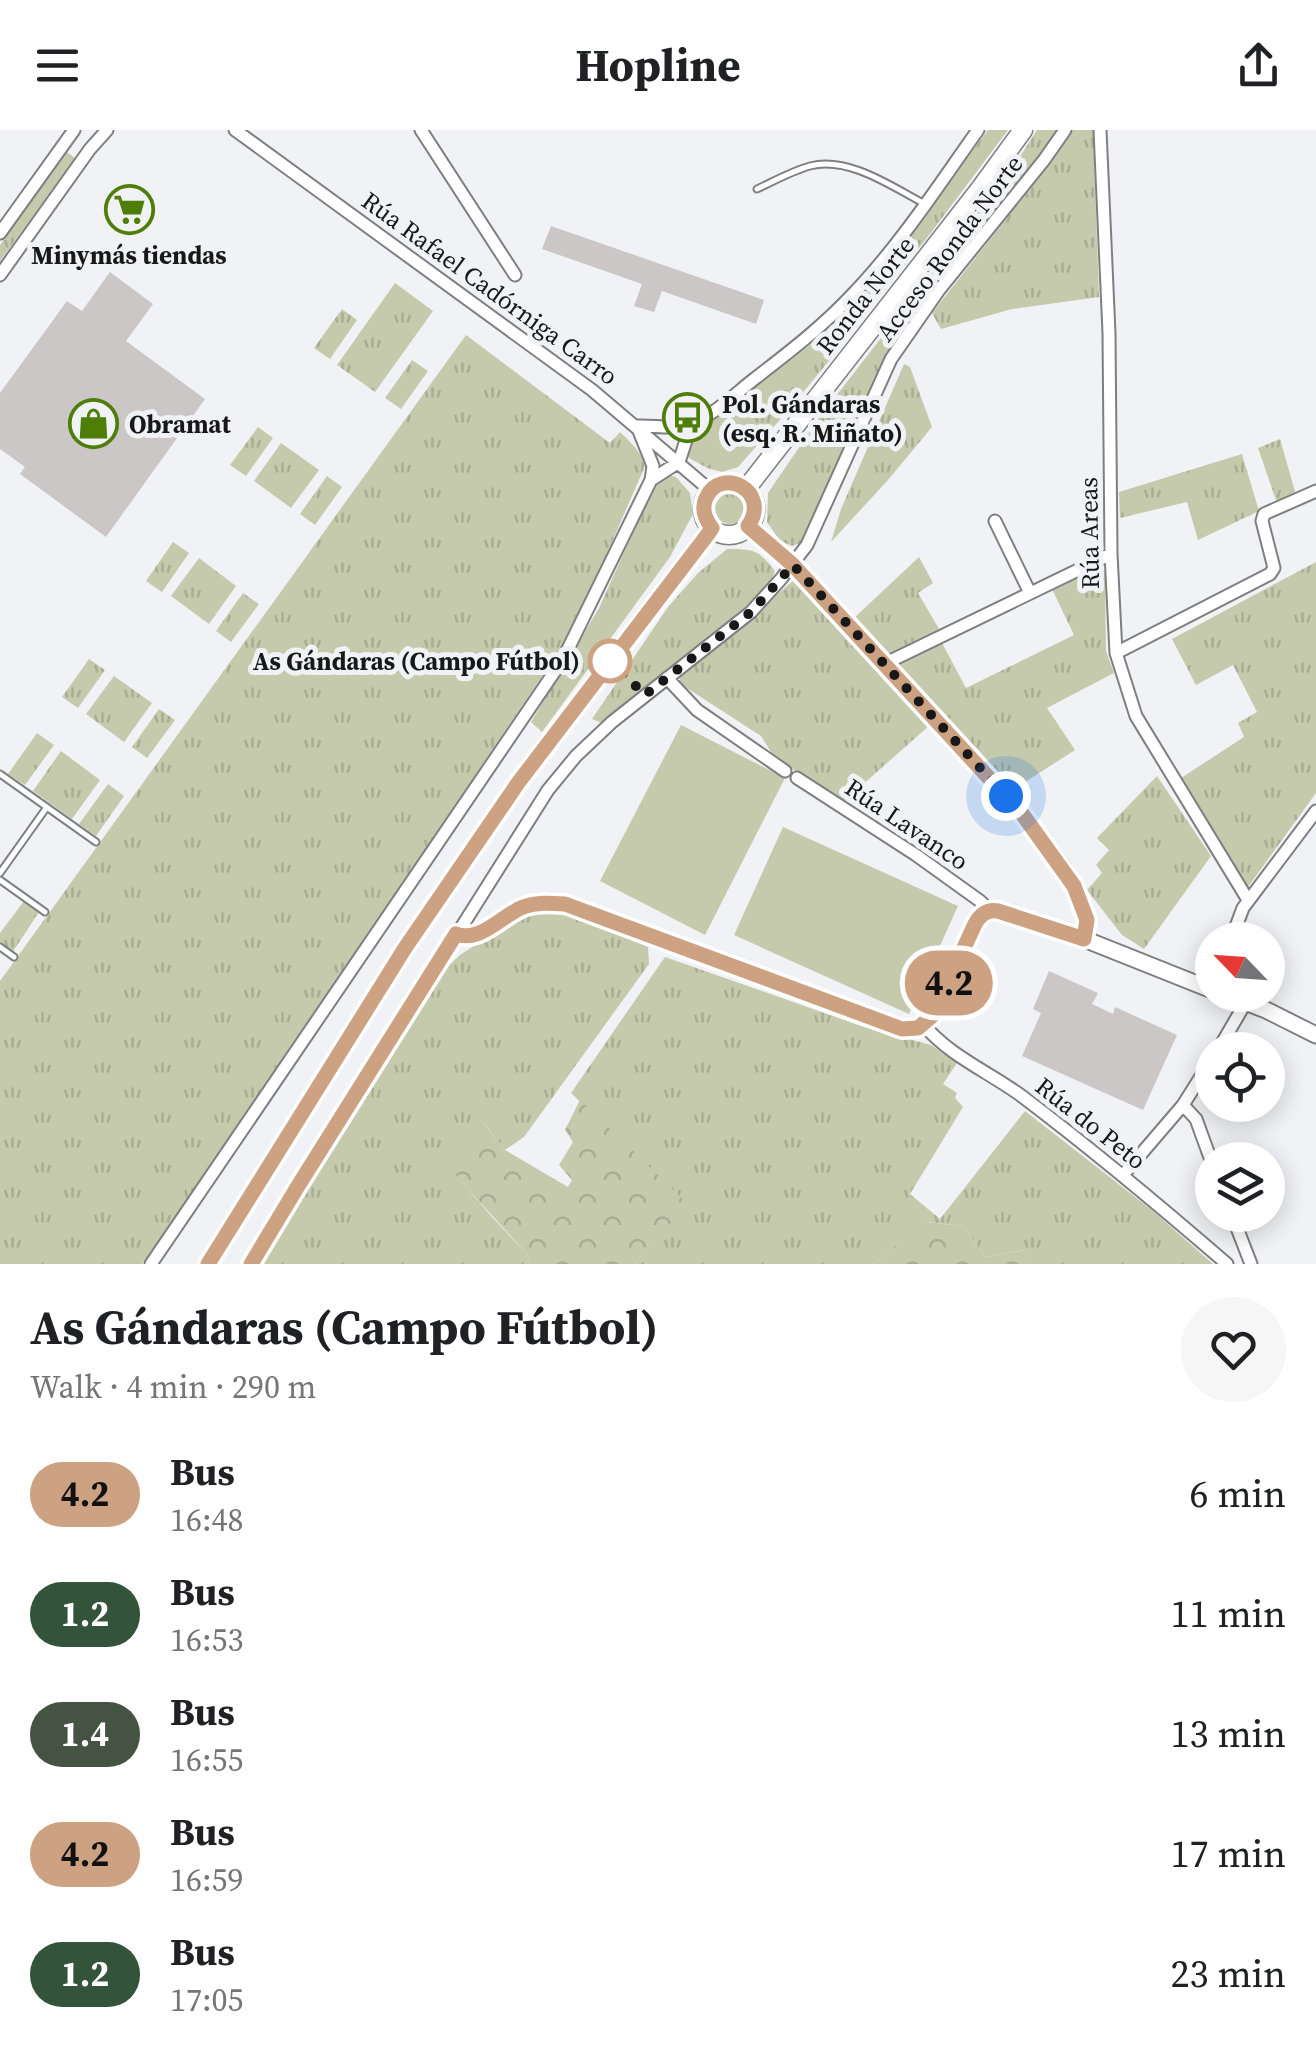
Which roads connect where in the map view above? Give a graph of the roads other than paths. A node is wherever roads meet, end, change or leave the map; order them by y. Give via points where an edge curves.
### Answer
1 (74, 130) edge
2 (106, 130) edge
3 (235, 130) edge
4 (421, 130) edge
5 (978, 130) edge
6 (1022, 130) edge
7 (1065, 130) edge
8 (1100, 130) edge
9 (757, 189) dead end
10 (926, 205) junction
11 (0, 233) edge
12 (0, 275) edge
13 (515, 275) dead end
14 (709, 414) junction
15 (637, 426) junction
16 (679, 462) junction
17 (651, 480) junction
18 (746, 489) junction
19 (711, 491) junction
20 (1316, 491) edge
21 (995, 521) dead end
22 (748, 526) junction
23 (712, 528) junction
24 (1111, 554) junction
25 (793, 565) junction
26 (1030, 593) junction
27 (1116, 654) junction
28 (884, 664) junction
29 (667, 678) junction
30 (0, 774) edge
31 (47, 808) junction
32 (1316, 811) edge
33 (96, 842) dead end
34 (0, 877) edge
35 (1248, 900) junction
36 (992, 910) junction
37 (45, 912) dead end
38 (1237, 922) edge
39 (456, 934) junction
40 (1084, 939) junction
41 (0, 947) edge
42 (14, 957) dead end
43 (1195, 983) edge
44 (1267, 1012) edge
45 (923, 1024) junction
46 (1316, 1035) edge
47 (1195, 1086) edge
48 (1183, 1105) junction
49 (1204, 1142) edge
50 (1123, 1174) junction
51 (1239, 1232) edge
52 (150, 1264) edge
53 (208, 1264) edge
54 (251, 1264) edge
55 (1226, 1264) edge
56 (1251, 1264) edge

1 - 11 street
2 - 12 street
3 - 15 street, Rúa Rafael Cadórniga Carro
4 - 13 street
5 - 10 street
6 - 18 highway, Ronda Norte
7 - 25 street, Acceso Ronda Norte via 892,359
8 - 24 street, Rúa Areas
9 - 10 lane via 812,166 840,165
10 - 14 street via 828,319
14 - 15 street via 689,425
14 - 16 street via 687,437
15 - 16 street, Rúa Rafael Cadórniga Carro
15 - 17 street via 653,466
16 - 17 street
16 - 19 street, Rúa Rafael Cadórniga Carro
17 - 52 street via 554,671
18 - 19 highway via 724,483
18 - 22 highway via 755,511
19 - 23 highway via 704,514
20 - 27 street via 1264,514 1270,574
21 - 26 street
22 - 23 highway via 734,534
22 - 25 main road
23 - 53 highway via 518,783 405,948
24 - 26 street
24 - 27 street, Rúa Areas
25 - 28 main road
25 - 29 street, Acceso Ronda Norte via 751,612
26 - 28 street
27 - 35 street, Rúa Areas via 1136,716
28 - 40 main road via 1023,815 1062,868 1085,912
29 - 36 street, Rúa Lavanco via 696,710
29 - 39 street, Acceso Ronda Norte via 588,745 548,790
30 - 31 lane
31 - 33 lane
31 - 34 lane
32 - 35 street
34 - 37 lane
35 - 38 street
36 - 40 street, Rúa Lavanco
36 - 45 street via 978,920 938,1007
39 - 45 street via 473,937 524,907 565,904 895,1027
39 - 54 street, Acceso Ronda Norte
40 - 43 main road
41 - 42 lane
44 - 46 main road
45 - 50 street, Rúa do Peto
47 - 48 street
48 - 49 street
48 - 50 street
50 - 55 street, Rúa do Peto
51 - 56 street

